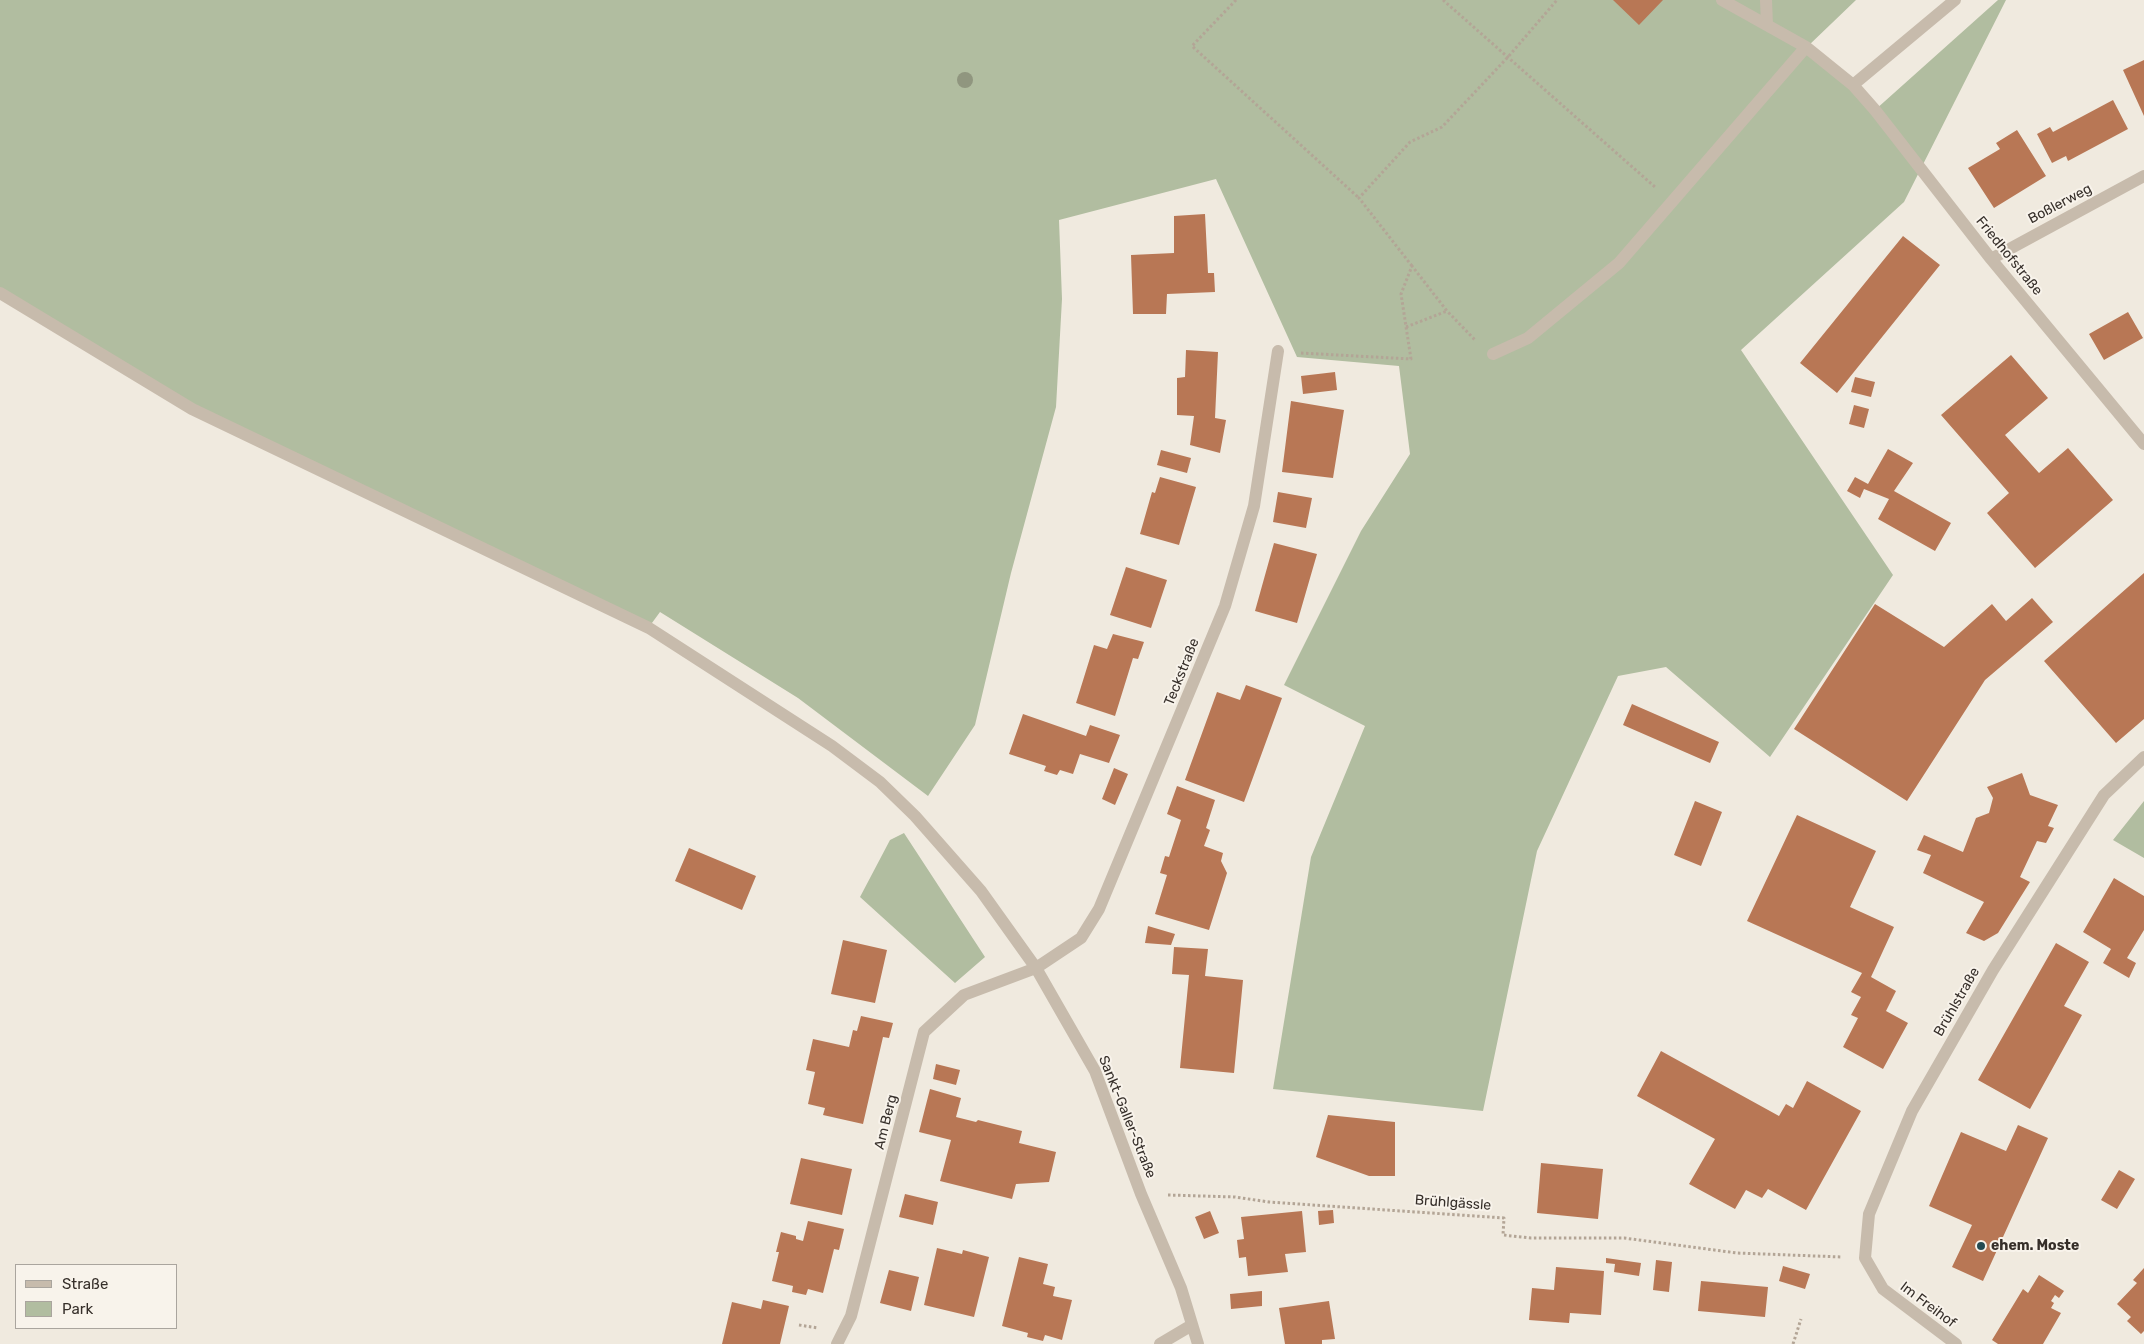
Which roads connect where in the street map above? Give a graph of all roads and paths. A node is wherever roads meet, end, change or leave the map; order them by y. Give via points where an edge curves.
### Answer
1 (1236, 0) edge
2 (1443, 0) edge
3 (1557, 0) edge
4 (1722, 0) edge
5 (1766, 0) edge
6 (1955, 0) edge
7 (1767, 25) junction
8 (1806, 47) junction
9 (1508, 57) junction
10 (1853, 85) junction
11 (2144, 176) edge
12 (1359, 198) junction
13 (1672, 203) junction
14 (1991, 259) junction
15 (1412, 266) junction
16 (0, 294) edge
17 (1447, 311) junction
18 (1406, 327) junction
19 (1278, 351) joint
20 (1494, 354) joint
21 (2144, 444) edge
22 (2144, 757) edge
23 (1036, 968) junction
24 (1141, 1194) junction
25 (1865, 1258) junction
26 (1801, 1319) dead end
27 (1192, 1325) junction
28 (837, 1344) edge
29 (1160, 1344) edge
30 (1198, 1344) edge
31 (1793, 1344) edge
32 (1956, 1344) edge

1 - 12 path via 1192,46
2 - 9 path
3 - 9 path
4 - 7 street, Friedhofstraße
5 - 7 street
6 - 10 street
7 - 8 street, Friedhofstraße
8 - 10 street, Friedhofstraße
8 - 13 street
9 - 12 path via 1442,127 1410,142
9 - 13 path
10 - 14 street, Friedhofstraße
11 - 14 street, Boßlerweg
12 - 15 path
13 - 20 street via 1619,263 1528,338
14 - 21 street, Friedhofstraße
15 - 17 path
15 - 18 path via 1402,294
16 - 23 street, Sankt-Galler-Straße via 192,409 649,628 832,746 880,782 915,816 981,890
17 - 18 path
17 - 20 path via 1469,335
18 - 19 path via 1410,359
19 - 23 street, Teckstraße via 1254,506 1225,606 1099,909 1081,938
22 - 25 street, Brühlstraße via 2104,795 1993,970 1912,1111 1869,1214
23 - 24 street, Sankt-Galler-Straße via 1094,1071
23 - 28 street, Am Berg via 964,995 924,1032 852,1311
24 - 25 path, Brühlgässle via 1235,1197 1504,1218 1503,1235 1531,1238 1624,1238 1737,1253
24 - 27 street, Sankt-Galler-Straße via 1181,1288
25 - 32 street, Im Freihof via 1883,1289
26 - 31 path
27 - 29 street
27 - 30 street, Sankt-Galler-Straße

